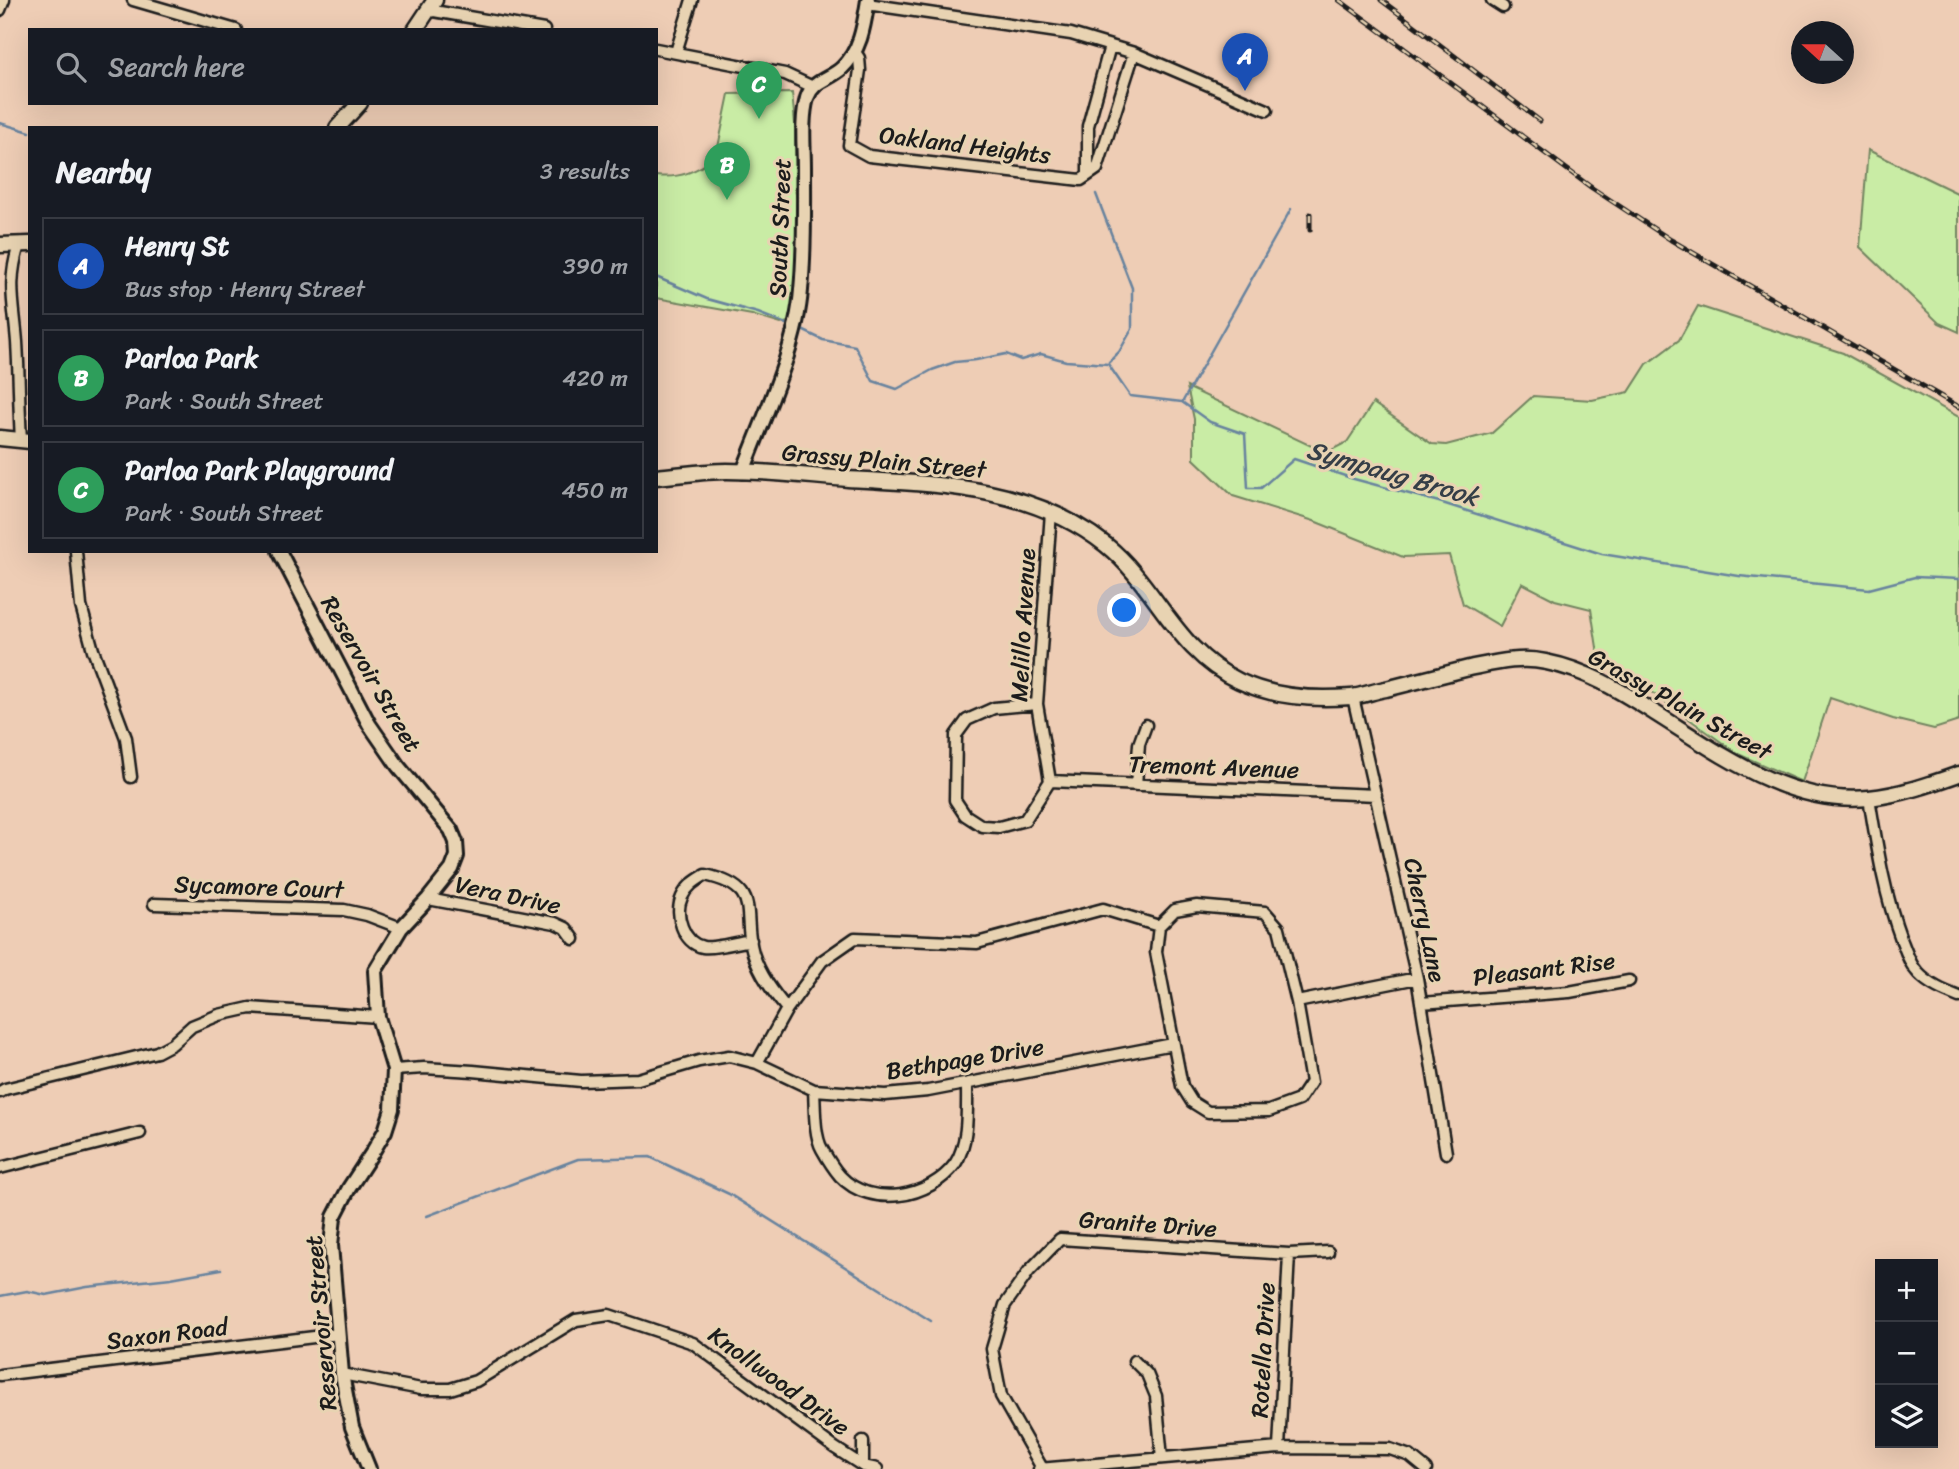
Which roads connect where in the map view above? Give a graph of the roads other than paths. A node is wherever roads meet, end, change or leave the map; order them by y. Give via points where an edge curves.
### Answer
1 (4, 0) edge
2 (133, 0) edge
3 (692, 0) edge
4 (1492, 0) edge
5 (867, 2) edge
6 (432, 5) edge
7 (1503, 7) dead end
8 (0, 10) edge
9 (229, 28) edge
10 (416, 28) edge
11 (535, 28) edge
12 (1110, 46) junction
13 (658, 49) edge
14 (676, 52) junction
15 (855, 52) junction
16 (1134, 53) junction
17 (813, 87) junction
18 (358, 105) edge
19 (1267, 110) dead end
20 (339, 126) edge
21 (1088, 175) junction
22 (0, 240) edge
23 (24, 244) edge
24 (0, 245) edge
25 (0, 438) edge
26 (25, 441) edge
27 (743, 472) junction
28 (658, 477) edge
29 (1051, 512) junction
30 (76, 553) edge
31 (280, 553) edge
32 (1353, 697) junction
33 (1037, 704) junction
34 (1146, 725) dead end
35 (1959, 774) edge
36 (131, 777) dead end
37 (1051, 781) junction
38 (1136, 785) junction
39 (1376, 795) junction
40 (1869, 798) junction
41 (428, 899) junction
42 (154, 904) dead end
43 (1159, 926) junction
44 (401, 928) junction
45 (575, 939) dead end
46 (751, 940) junction
47 (1417, 978) junction
48 (1629, 981) dead end
49 (1959, 997) edge
50 (1297, 1002) junction
51 (1421, 1003) junction
52 (787, 1009) junction
53 (378, 1017) junction
54 (1173, 1044) junction
55 (757, 1063) junction
56 (394, 1070) junction
57 (967, 1084) junction
58 (814, 1090) junction
59 (0, 1092) edge
60 (140, 1133) dead end
61 (1446, 1153) dead end
62 (0, 1168) edge
63 (1328, 1252) dead end
64 (1289, 1254) junction
65 (339, 1334) junction
66 (1134, 1361) dead end
67 (342, 1374) junction
68 (0, 1375) edge
69 (863, 1441) dead end
70 (1279, 1448) junction
71 (1163, 1458) junction
72 (863, 1466) junction
73 (369, 1469) edge
74 (877, 1469) edge
75 (1040, 1469) edge
76 (1426, 1469) edge

1 - 8 street
2 - 9 street
3 - 14 street
4 - 7 street
5 - 12 street via 1071,34
5 - 15 street
6 - 10 main road
6 - 11 street
12 - 16 street
12 - 21 street, Oakland Heights via 1088,126
13 - 14 street
14 - 17 street via 785,74
15 - 17 street via 840,70
15 - 21 street, Oakland Heights via 860,70 849,145 869,156 1081,180
16 - 19 street
16 - 21 street via 1097,169
17 - 27 street, South Street via 807,97 803,140 801,293 784,362
18 - 20 main road
22 - 23 street
23 - 24 main road
23 - 26 street via 13,263 10,284
25 - 26 main road
27 - 28 main road, Grassy Plain Street
27 - 29 main road, Grassy Plain Street via 956,487 996,493
29 - 32 main road, Grassy Plain Street via 1081,526 1108,547 1185,641 1211,665 1272,693
29 - 33 street, Melillo Avenue
30 - 36 street via 81,606 126,738
31 - 41 street, Reservoir Street via 369,724 452,830 457,856
32 - 39 street, Cherry Lane
32 - 40 main road, Grassy Plain Street via 1504,661 1538,660 1586,673 1761,777 1831,797
33 - 37 street, Melillo Avenue
33 - 37 street via 994,708 967,720 956,736 955,800 965,816 982,826 999,827 1025,820
34 - 38 street via 1139,744
35 - 40 main road, Grassy Plain Street
37 - 38 street, Tremont Avenue
38 - 39 street, Tremont Avenue
39 - 47 street, Cherry Lane
40 - 49 street via 1886,891 1913,967 1931,984
41 - 44 street, Reservoir Street
41 - 45 street, Vera Drive via 555,923
42 - 44 street, Sycamore Court via 344,910
43 - 50 street via 1175,911 1197,906 1265,912 1279,928
43 - 52 street via 1102,909 977,943 855,938 822,961
43 - 54 street via 1156,952
44 - 53 street, Reservoir Street via 375,971
46 - 46 street via 747,899 737,889 705,875 692,883 679,906 685,934 693,943 704,947
46 - 52 street via 768,986
47 - 50 street
47 - 51 street, Cherry Lane
48 - 51 street, Pleasant Rise via 1569,992
50 - 54 street via 1311,1082 1299,1100 1269,1111 1208,1112 1192,1102 1182,1086
51 - 61 street, Cherry Lane
52 - 55 street
53 - 56 street, Reservoir Street
53 - 59 street via 250,1008 192,1026 157,1052
54 - 57 street, Bethpage Drive
55 - 56 street, Bethpage Drive via 729,1056 638,1079 581,1081 473,1071
55 - 58 street, Bethpage Drive
56 - 65 street, Reservoir Street via 393,1109 385,1131 334,1217 331,1245
57 - 58 street, Bethpage Drive via 885,1094
57 - 58 street via 965,1137 956,1163 929,1187 890,1196 864,1191 841,1177 821,1147
60 - 62 street
63 - 64 street, Granite Drive
64 - 70 street, Rotella Drive
64 - 75 street, Granite Drive via 1060,1239 1005,1305 992,1349 1001,1396
65 - 67 street, Reservoir Street
65 - 68 street, Saxon Road
66 - 71 street via 1147,1374 1157,1396
67 - 72 street, Knollwood Drive via 421,1389 450,1389 476,1381 576,1320 609,1315 692,1343
67 - 73 street, Reservoir Street via 352,1427
69 - 72 street
70 - 71 street
70 - 76 street via 1390,1449 1410,1456
71 - 75 street
72 - 74 street, Knollwood Drive

